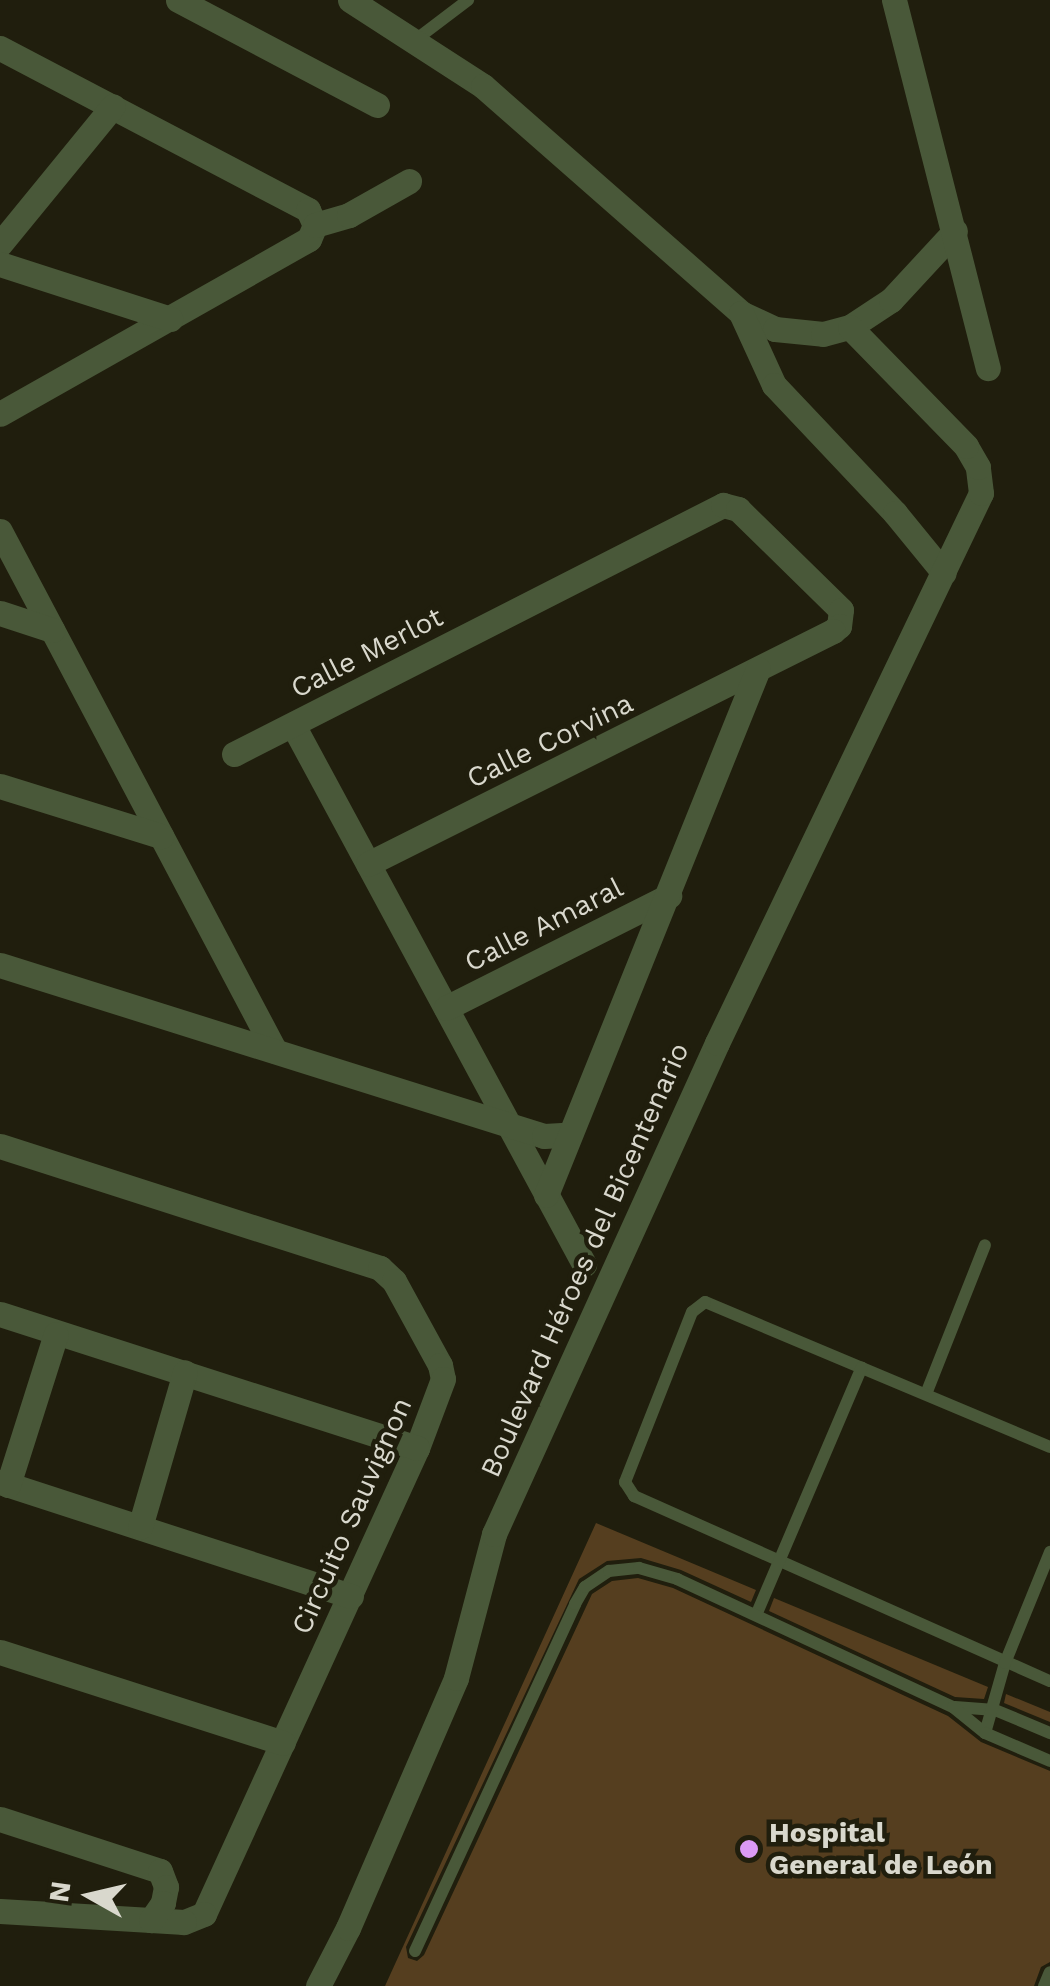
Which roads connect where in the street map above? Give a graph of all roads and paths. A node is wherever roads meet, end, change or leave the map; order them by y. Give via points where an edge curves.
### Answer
1 (178, 0) edge
2 (350, 0) edge
3 (468, 0) edge
4 (894, 0) edge
5 (414, 42) junction
6 (0, 48) edge
7 (377, 104) dead end
8 (112, 106) junction
9 (410, 181) dead end
10 (315, 225) junction
11 (955, 231) junction
12 (0, 244) edge
13 (0, 264) edge
14 (741, 313) junction
15 (170, 319) junction
16 (850, 327) junction
17 (988, 368) dead end
18 (0, 414) edge
19 (0, 531) edge
20 (944, 573) junction
21 (0, 613) edge
22 (842, 618) joint
23 (52, 630) junction
24 (758, 669) junction
25 (293, 725) junction
26 (234, 754) dead end
27 (0, 786) edge
28 (161, 836) junction
29 (368, 864) junction
30 (668, 896) junction
31 (0, 965) edge
32 (250, 1005) junction
33 (446, 1008) junction
34 (215, 1033) junction
35 (275, 1051) junction
36 (481, 1073) junction
37 (440, 1103) junction
38 (509, 1125) junction
39 (566, 1135) junction
40 (0, 1146) edge
41 (546, 1195) junction
42 (985, 1245) dead end
43 (584, 1264) dead end
44 (0, 1314) edge
45 (56, 1334) junction
46 (862, 1367) junction
47 (185, 1372) junction
48 (926, 1394) junction
49 (1050, 1447) edge
50 (417, 1448) junction
51 (4, 1484) edge
52 (140, 1527) junction
53 (1050, 1552) edge
54 (777, 1560) junction
55 (351, 1596) junction
56 (756, 1613) junction
57 (0, 1652) edge
58 (1006, 1662) junction
59 (1050, 1681) edge
60 (953, 1707) junction
61 (995, 1710) junction
62 (985, 1733) junction
63 (1050, 1733) edge
64 (283, 1743) junction
65 (1050, 1761) edge
66 (0, 1819) edge
67 (0, 1911) edge
68 (151, 1920) junction
69 (415, 1950) dead end
70 (1050, 1972) edge
71 (318, 1986) edge
72 (1044, 1986) edge

1 - 7 street
2 - 5 street
3 - 5 lane
4 - 11 street
5 - 14 street via 526,120
6 - 8 street
8 - 10 street via 308,210
8 - 12 street
9 - 10 street via 349,215
10 - 15 street via 309,240
11 - 16 street via 891,300
11 - 17 street
13 - 15 street
14 - 16 street via 775,329 823,334
14 - 20 street via 774,384
15 - 18 street
16 - 20 street, Boulevard Héroes del Bicentenario via 966,446 978,467 980,493
19 - 23 street
20 - 71 street, Boulevard Héroes del Bicentenario via 709,1060 494,1534 456,1678
21 - 23 street
22 - 24 street, Calle Corvina via 833,631
22 - 25 street, Calle Merlot via 823,589 738,509 723,505
23 - 28 street
24 - 29 street, Calle Corvina
24 - 30 street
25 - 26 street
25 - 29 street, Calle Merlot
27 - 28 street
28 - 32 street
29 - 33 street, Calle Merlot
30 - 33 street, Calle Amaral
30 - 39 street
31 - 34 street
32 - 34 street
32 - 35 street
33 - 36 street, Calle Merlot
34 - 35 street
35 - 37 street
36 - 37 street via 462,1095
36 - 38 street, Calle Merlot
37 - 38 street
38 - 39 street
38 - 41 street, Calle Merlot
39 - 41 street
40 - 50 street, Circuito Sauvignon via 380,1268 394,1281 442,1371
41 - 43 street, Calle Merlot
42 - 48 lane
44 - 45 street
45 - 47 street
45 - 51 street
46 - 48 lane
46 - 54 lane
46 - 54 lane via 716,1304 695,1306 626,1482 634,1496
47 - 50 street
47 - 52 street
48 - 49 lane
50 - 55 street, Circuito Sauvignon
51 - 52 street
52 - 55 street
53 - 58 lane
54 - 56 lane
54 - 58 lane
55 - 64 street, Circuito Sauvignon
56 - 60 lane
56 - 69 lane via 639,1568 610,1570 585,1587
57 - 64 street
58 - 59 lane
58 - 61 lane
60 - 61 lane
60 - 62 lane
61 - 62 lane
61 - 63 lane
62 - 65 lane
64 - 68 street, Circuito Sauvignon via 204,1914 191,1922
66 - 68 street via 160,1871 164,1904
67 - 68 street, Circuito Sauvignon
70 - 72 lane

